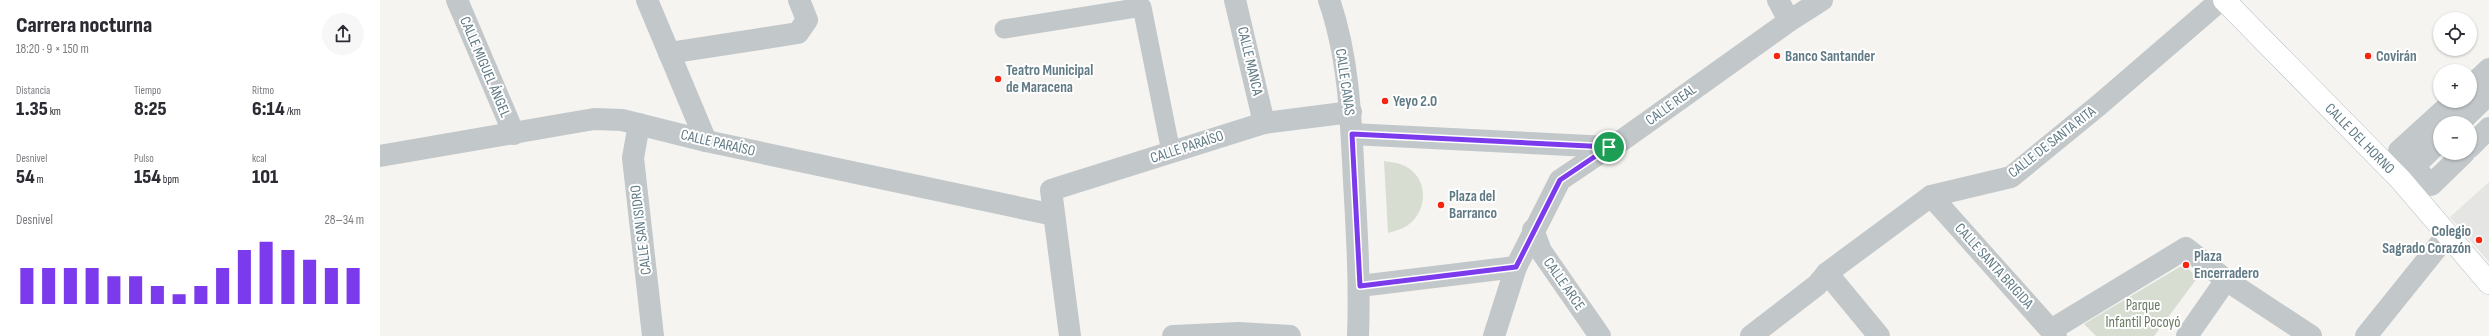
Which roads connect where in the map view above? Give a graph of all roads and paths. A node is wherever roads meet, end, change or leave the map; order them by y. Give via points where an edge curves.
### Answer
1 (457, 0) edge
2 (647, 0) edge
3 (799, 0) edge
4 (1235, 0) edge
5 (1329, 0) edge
6 (1778, 0) edge
7 (1822, 0) edge
8 (2220, 0) edge
9 (2224, 0) edge
10 (1789, 21) junction
11 (1004, 29) dead end
12 (669, 53) junction
13 (2489, 69) edge
14 (2477, 80) edge
15 (2489, 94) edge
16 (2446, 108) edge
17 (1351, 112) junction
18 (2466, 116) edge
19 (1264, 123) junction
20 (639, 124) junction
21 (2489, 128) edge
22 (514, 134) junction
23 (1352, 134) junction
24 (2477, 140) edge
25 (706, 141) junction
26 (1609, 147) junction
27 (2433, 148) edge
28 (1180, 149) junction
29 (380, 156) edge
30 (2457, 160) edge
31 (2407, 173) junction
32 (1931, 196) junction
33 (1054, 215) junction
34 (1533, 230) junction
35 (2448, 234) junction
36 (1516, 267) junction
37 (1827, 273) junction
38 (2226, 280) junction
39 (2489, 283) edge
40 (1360, 286) junction
41 (2054, 333) edge
42 (653, 336) edge
43 (1070, 336) edge
44 (1173, 336) edge
45 (1290, 336) edge
46 (1358, 336) edge
47 (1494, 336) edge
48 (1600, 336) edge
49 (1751, 336) edge
50 (1879, 336) edge
51 (2187, 336) edge
52 (2311, 336) edge
53 (2366, 336) edge

1 - 22 street, CALLE MIGUEL ÁNGEL
2 - 12 street
3 - 12 street via 807,20 798,33
4 - 19 street, CALLE MANCA
5 - 17 street, CALLE CANAS via 1336,21
6 - 10 street
7 - 10 street, CALLE REAL
8 - 32 street, CALLE DE SANTA RITA via 2011,177
9 - 31 street, CALLE DEL HORNO
10 - 26 street, CALLE REAL via 1614,146
11 - 28 lane via 1142,7
12 - 25 street
13 - 14 street
15 - 18 street
16 - 31 street via 2399,151
17 - 19 street, CALLE PARAÍSO
17 - 23 street, CALLE CANAS
19 - 28 street, CALLE PARAÍSO
20 - 22 street, CALLE PARAÍSO via 594,118
20 - 25 street, CALLE PARAÍSO
20 - 42 street, CALLE SAN ISIDRO via 633,158
21 - 24 street
22 - 29 street, CALLE PARAÍSO
23 - 26 street
23 - 40 street, CALLE CANAS
25 - 33 street, CALLE PARAÍSO
26 - 34 street, CALLE REAL via 1560,180
27 - 31 street
28 - 33 street, CALLE PARAÍSO via 1051,190
30 - 31 street via 2431,185
31 - 35 street, CALLE DEL HORNO
32 - 37 street, CALLE DE SANTA RITA
32 - 41 street, CALLE SANTA BRIGIDA
33 - 43 street, CALLE PARAÍSO
34 - 36 street, CALLE REAL
34 - 48 street, CALLE ARCE via 1541,251
35 - 39 street, CALLE DEL HORNO
35 - 53 street
36 - 40 street
36 - 47 street, CALLE REAL
37 - 49 street, CALLE DE SANTA RITA via 1817,285
37 - 50 street
38 - 41 street via 2186,248
38 - 51 street
38 - 52 street
40 - 46 street, CALLE CANAS
44 - 45 street via 1239,333

